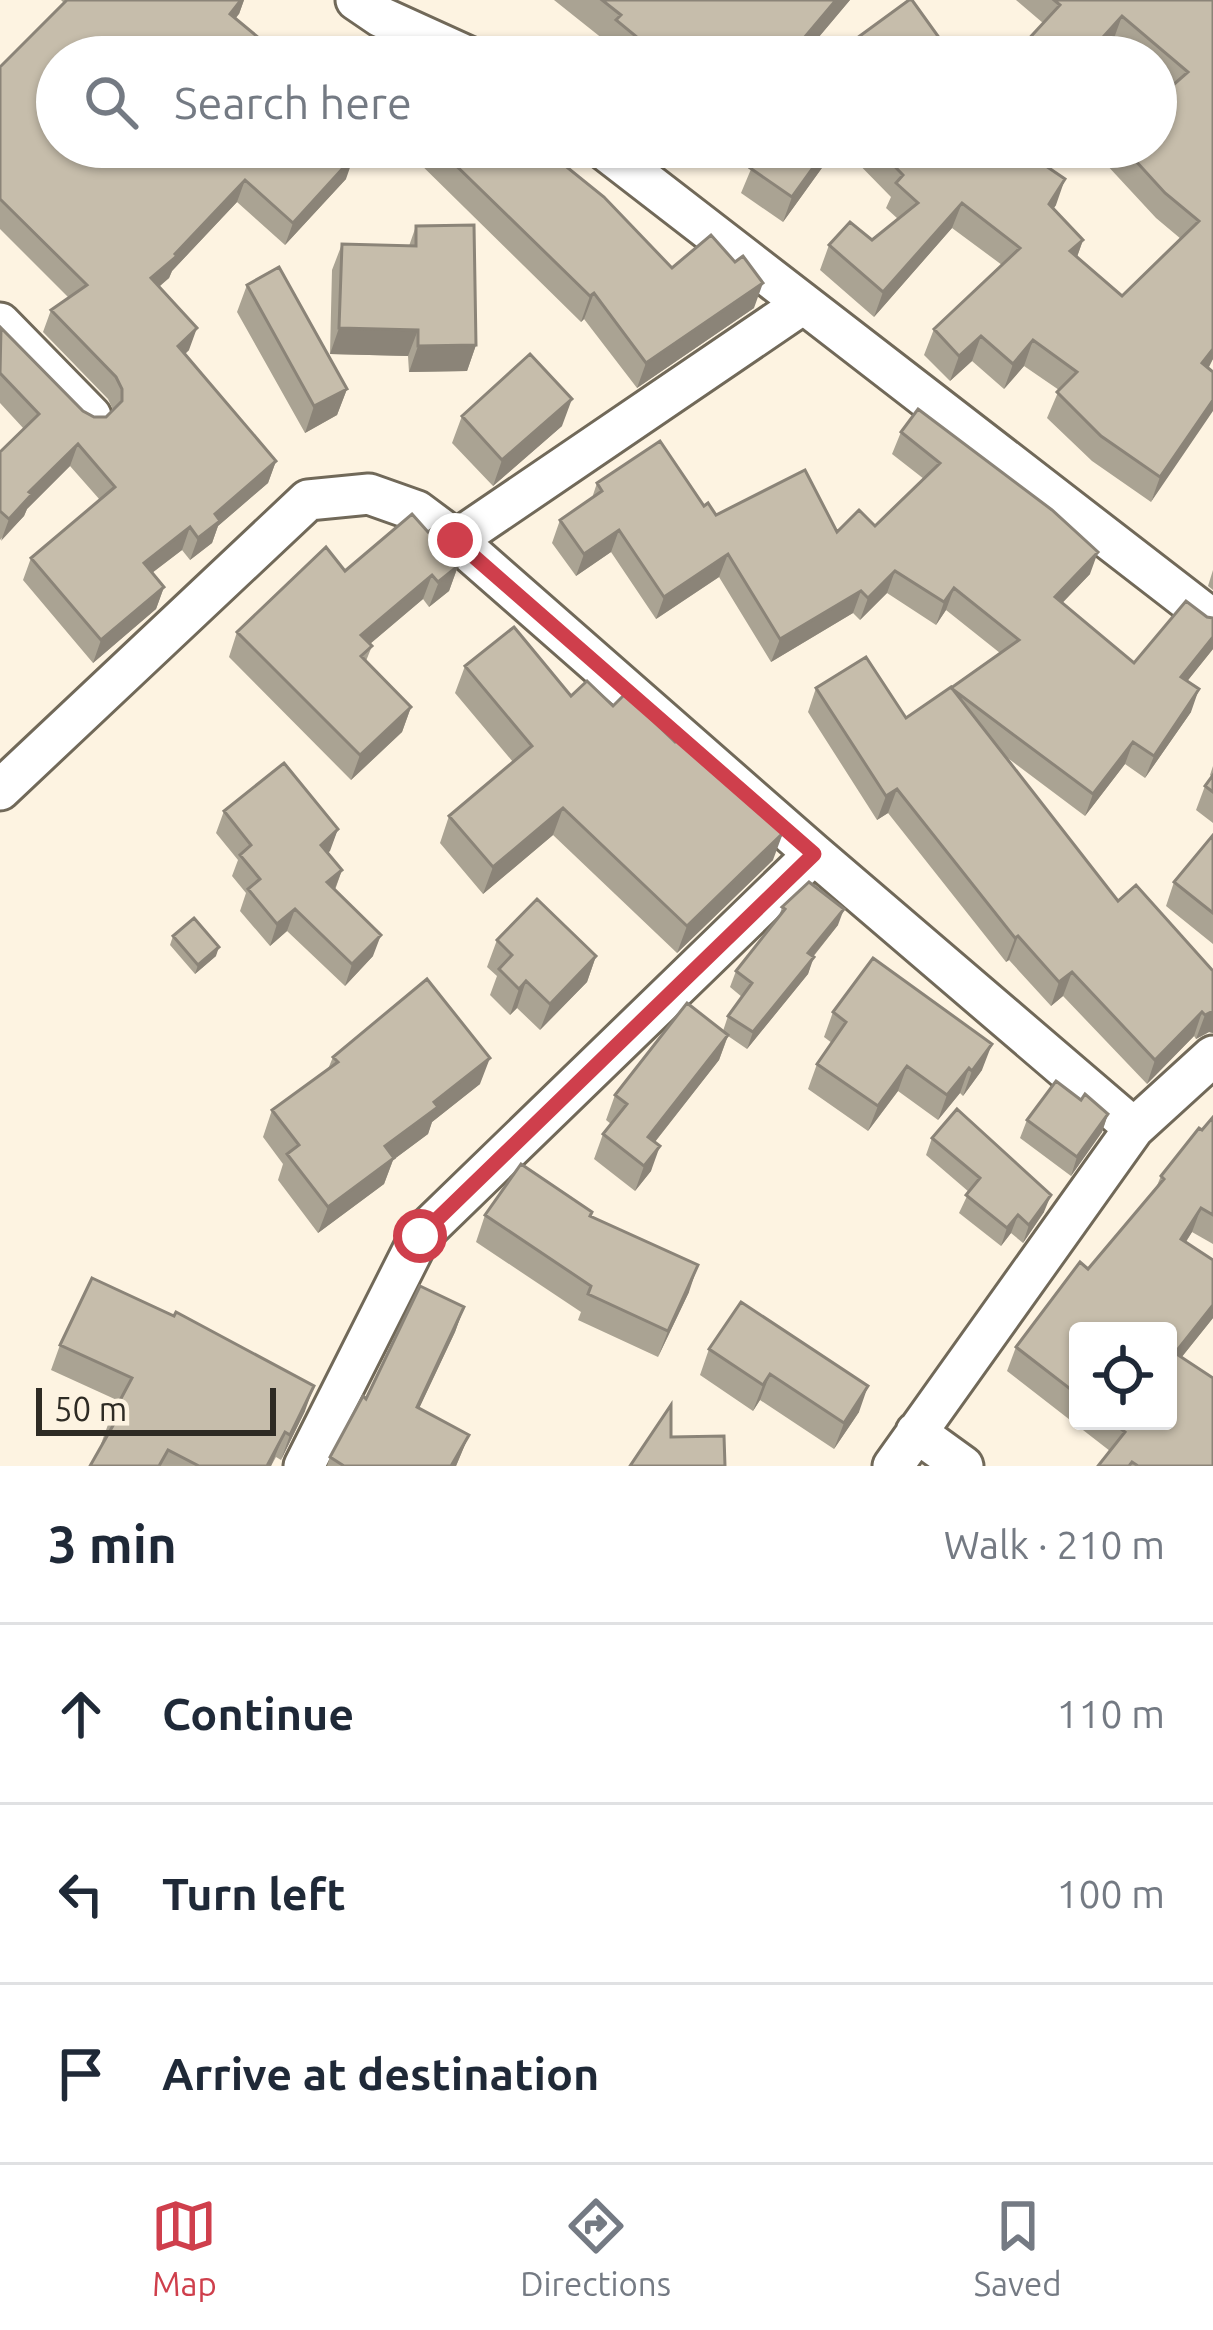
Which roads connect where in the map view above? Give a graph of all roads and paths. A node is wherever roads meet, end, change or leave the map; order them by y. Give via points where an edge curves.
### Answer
1 (356, 0) edge
2 (423, 36) edge
3 (628, 168) edge
4 (803, 304) junction
5 (0, 323) edge
6 (91, 416) edge
7 (455, 540) junction
8 (1213, 620) edge
9 (0, 790) edge
10 (814, 854) junction
11 (1213, 1056) edge
12 (1134, 1128) junction
13 (916, 1432) junction
14 (304, 1466) edge
15 (893, 1466) edge
16 (963, 1466) edge

1 - 2 street
3 - 4 street
4 - 7 street
4 - 8 street
5 - 6 street
7 - 9 street via 417,511 369,494 308,500
7 - 10 street
10 - 12 street
10 - 14 street via 420,1236
11 - 12 street
12 - 13 street
13 - 15 street
13 - 16 street

